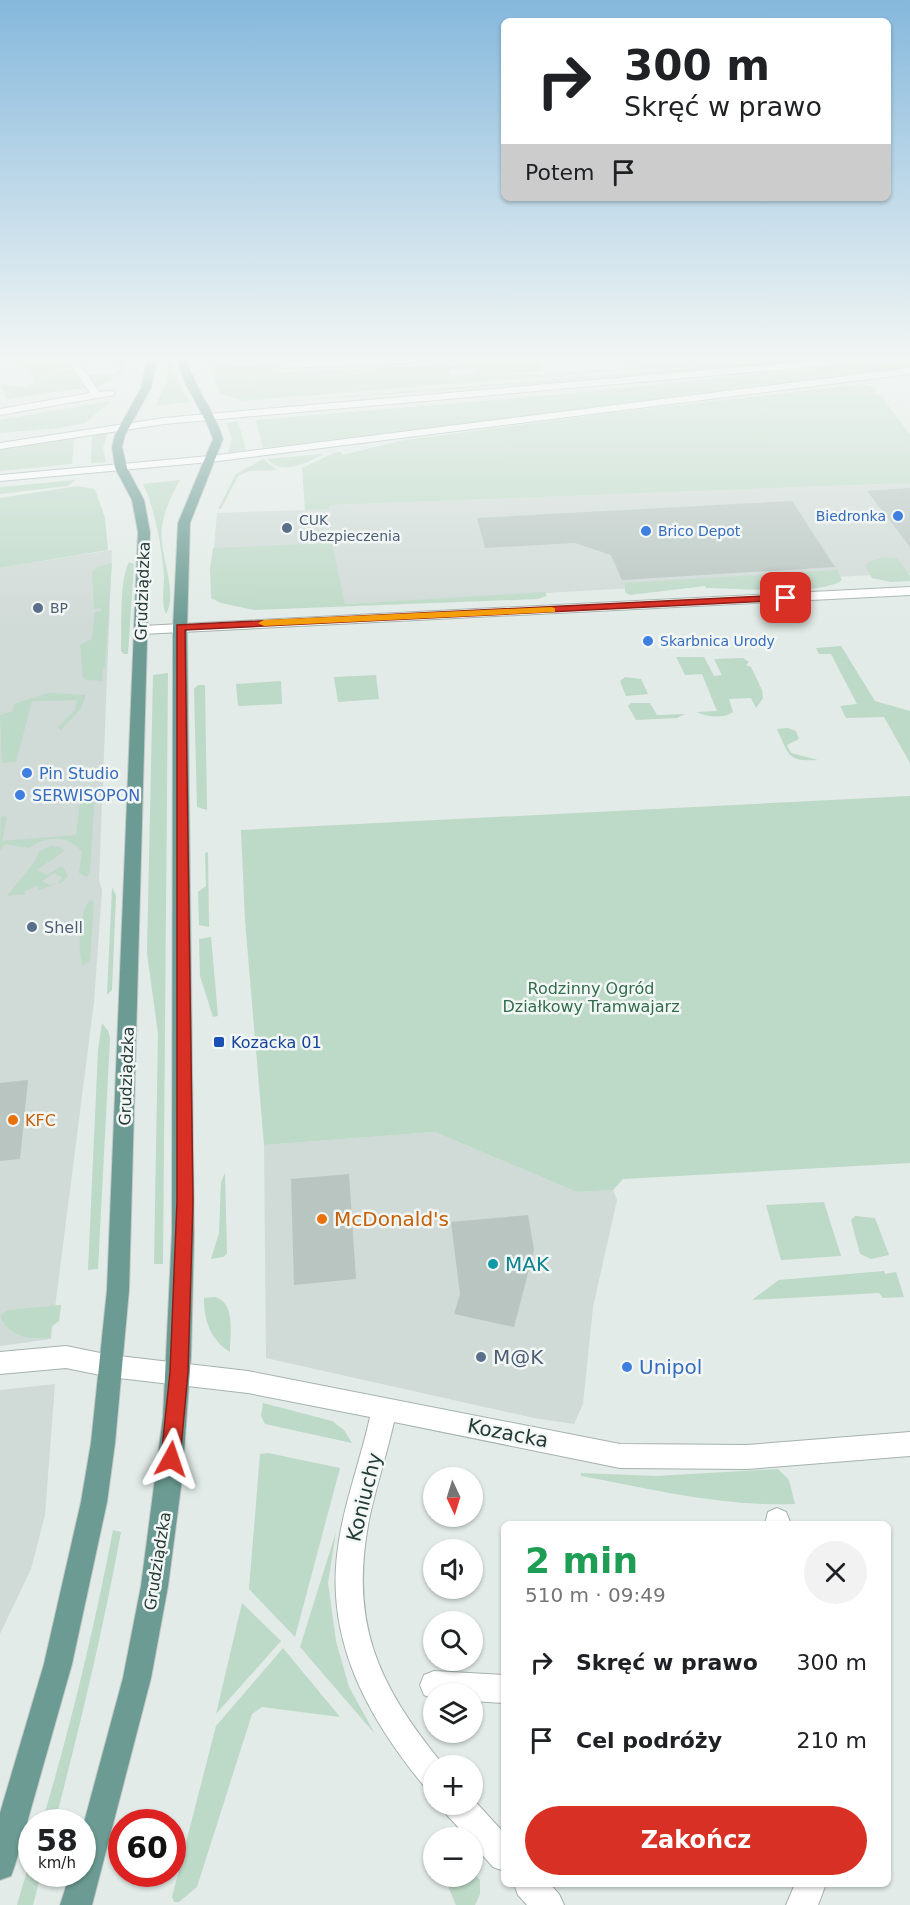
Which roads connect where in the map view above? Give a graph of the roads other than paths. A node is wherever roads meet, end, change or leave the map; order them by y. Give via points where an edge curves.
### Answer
1 (117, 449) edge
2 (214, 449) edge
3 (290, 449) edge
4 (210, 459) junction
5 (122, 468) junction
6 (0, 478) edge
7 (910, 591) edge
8 (180, 627) junction
9 (142, 630) junction
10 (0, 1363) edge
11 (110, 1366) junction
12 (179, 1372) junction
13 (384, 1410) junction
14 (910, 1444) edge
15 (483, 1688) edge
16 (501, 1689) edge
17 (423, 1764) edge
18 (468, 1815) edge
19 (501, 1853) edge
20 (0, 1865) edge
21 (532, 1887) edge
22 (810, 1887) edge
23 (76, 1905) edge
24 (548, 1905) edge
25 (802, 1905) edge

1 - 5 main road, Grudziądzka
2 - 4 main road, Grudziądzka
3 - 4 main road
4 - 5 main road
4 - 8 main road, Grudziądzka via 184,522
5 - 6 main road
5 - 9 main road, Grudziądzka via 136,494 144,527
7 - 8 main road
8 - 9 main road
8 - 12 main road, Grudziądzka via 185,1201
9 - 11 main road, Grudziądzka via 119,1259
10 - 11 main road, Kozacka via 66,1357
11 - 12 main road, Kozacka
11 - 20 main road, Grudziądzka via 94,1502 58,1664
12 - 13 main road, Kozacka via 276,1386
12 - 23 main road, Grudziądzka via 162,1541 150,1610 128,1715
13 - 14 main road, Kozacka via 620,1456 747,1457
13 - 17 main road, Koniuchy via 351,1547 350,1608 365,1675 380,1707
15 - 16 main road
18 - 19 main road
21 - 24 main road
22 - 25 main road

